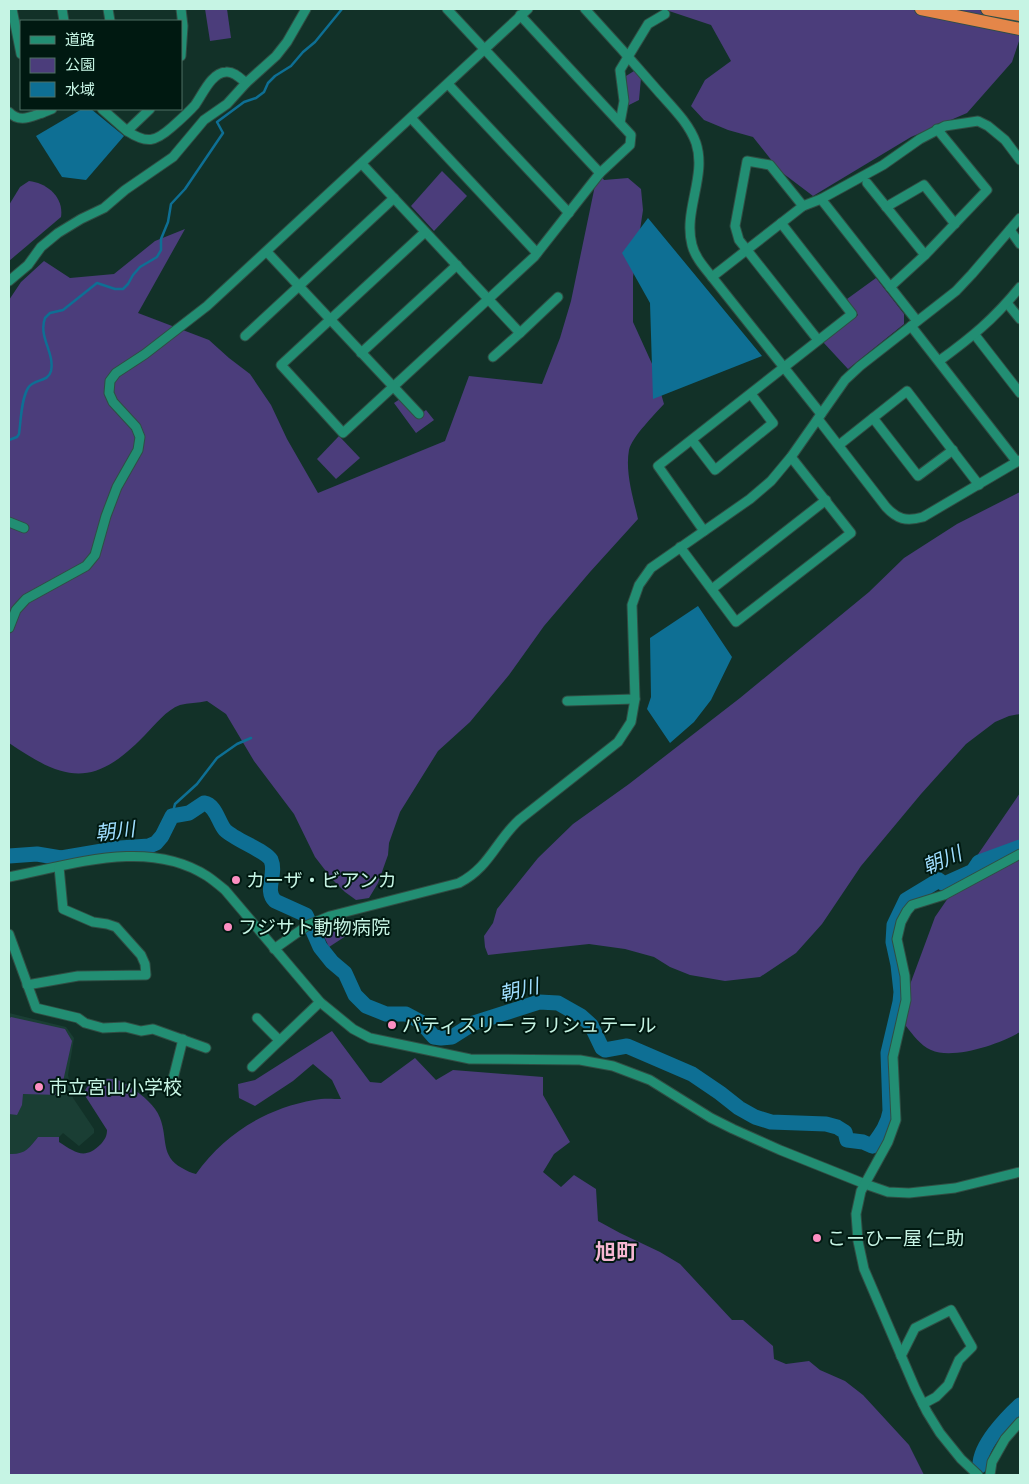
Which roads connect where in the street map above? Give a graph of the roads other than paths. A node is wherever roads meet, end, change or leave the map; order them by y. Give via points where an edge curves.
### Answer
1 (12, 9) edge
2 (306, 9) edge
3 (447, 9) edge
4 (528, 9) edge
5 (585, 9) edge
6 (921, 9) edge
7 (987, 9) edge
8 (665, 14) dead end
9 (520, 15) junction
10 (1020, 15) edge
11 (1020, 28) edge
12 (20, 49) edge
13 (484, 49) junction
14 (628, 55) junction
15 (246, 83) junction
16 (448, 84) junction
17 (103, 110) edge
18 (149, 110) edge
19 (41, 111) edge
20 (9, 112) edge
21 (411, 118) junction
22 (620, 123) junction
23 (937, 129) junction
24 (128, 131) junction
25 (1020, 160) edge
26 (362, 164) junction
27 (600, 173) junction
28 (867, 183) dead end
29 (394, 198) junction
30 (820, 199) junction
31 (803, 206) junction
32 (886, 207) junction
33 (569, 213) junction
34 (1020, 218) edge
35 (781, 223) junction
36 (955, 224) junction
37 (1010, 230) junction
38 (426, 232) junction
39 (1020, 244) edge
40 (746, 250) junction
41 (267, 252) junction
42 (538, 253) junction
43 (925, 255) junction
44 (457, 265) junction
45 (712, 277) junction
46 (9, 281) edge
47 (299, 286) junction
48 (890, 287) junction
49 (1020, 287) edge
50 (558, 297) dead end
51 (489, 299) junction
52 (1007, 303) junction
53 (1020, 319) edge
54 (330, 320) junction
55 (914, 324) junction
56 (520, 332) junction
57 (975, 335) junction
58 (245, 336) dead end
59 (818, 340) junction
60 (361, 353) junction
61 (493, 357) dead end
62 (939, 361) junction
63 (784, 367) junction
64 (393, 387) junction
65 (1020, 392) edge
66 (751, 394) junction
67 (419, 414) dead end
68 (819, 416) junction
69 (873, 418) junction
70 (692, 440) junction
71 (838, 445) junction
72 (953, 450) junction
73 (791, 456) junction
74 (1019, 461) edge
75 (979, 485) junction
76 (826, 500) junction
77 (9, 522) edge
78 (24, 528) dead end
79 (704, 531) junction
80 (680, 548) junction
81 (712, 589) junction
82 (9, 628) edge
83 (635, 699) junction
84 (566, 701) dead end
85 (1020, 854) edge
86 (59, 867) junction
87 (9, 877) edge
88 (9, 934) edge
89 (274, 949) junction
90 (27, 985) junction
91 (320, 1002) junction
92 (257, 1018) dead end
93 (183, 1039) junction
94 (279, 1040) junction
95 (206, 1048) dead end
96 (252, 1067) dead end
97 (173, 1079) dead end
98 (1020, 1172) edge
99 (864, 1184) junction
100 (901, 1356) junction
101 (923, 1404) junction
102 (1020, 1422) edge
103 (978, 1475) edge
104 (990, 1475) edge

1 - 12 street
2 - 15 street via 276,56
3 - 13 street
4 - 9 street
5 - 14 street
6 - 11 highway
7 - 10 highway
8 - 14 street via 648,24
9 - 13 street
9 - 22 street
13 - 16 street
13 - 27 street
14 - 22 street via 620,70 624,101
14 - 45 street via 686,125 696,144 699,162 691,238 696,255
15 - 24 street via 234,73 225,72 215,77 195,104 160,137 140,139
15 - 46 street via 227,104 204,120 173,158 104,208 58,233
16 - 21 street
16 - 33 street
17 - 24 street
18 - 24 street
19 - 20 street via 25,119
21 - 26 street
21 - 42 street
22 - 27 street via 631,135 630,145
23 - 25 street via 978,121 997,132
23 - 30 street via 883,165
23 - 36 street via 987,190
26 - 29 street
26 - 41 street
27 - 33 street
28 - 32 street
29 - 38 street
29 - 47 street
30 - 31 street
30 - 48 street
31 - 35 street
31 - 40 street via 770,165 746,161 735,226
32 - 36 street via 924,184
32 - 43 street
33 - 42 street
34 - 37 street
35 - 40 street
35 - 59 street via 852,314
36 - 43 street
37 - 39 street
37 - 55 street via 964,283
38 - 44 street
38 - 54 street
40 - 45 street
40 - 59 street
41 - 47 street
41 - 82 street via 207,306 116,373 110,381 109,393 113,402 136,427 140,438 138,450 117,487 95,555 86,566 20,604
42 - 51 street
43 - 48 street
44 - 51 street
44 - 60 street
45 - 63 street
47 - 54 street
47 - 58 street
48 - 55 street
49 - 52 street
50 - 56 street
51 - 56 street
51 - 64 street
52 - 53 street
52 - 57 street
54 - 60 street
54 - 64 street via 281,365 343,433
55 - 62 street
55 - 68 street via 845,380
56 - 61 street
57 - 62 street
57 - 65 street
59 - 63 street
60 - 64 street
62 - 74 street
63 - 66 street
63 - 68 street
64 - 67 street
66 - 70 street
66 - 70 street via 774,423 715,470
68 - 71 street
68 - 73 street
69 - 71 street
69 - 72 street via 907,392
69 - 72 street via 918,476
70 - 79 street via 658,466
71 - 75 street via 893,515 900,519 923,517
72 - 75 street
73 - 76 street
73 - 79 street via 762,490
74 - 75 street
76 - 81 street
76 - 81 street via 851,533 736,622
77 - 78 street
79 - 80 street
80 - 81 street
80 - 83 street via 651,568 634,598
83 - 84 street
83 - 89 street via 631,722 618,742 514,824 474,874 459,883 330,916 308,925
85 - 99 street via 944,895 912,905 901,922 897,939 905,976 906,1000 893,1057 896,1120 874,1170
86 - 87 street
86 - 89 street via 131,855 187,866 208,876 225,890
86 - 90 street via 63,909 93,922 116,927 141,955 146,975 78,976
88 - 90 street
89 - 91 street
90 - 93 street via 36,1008 103,1028 153,1030
91 - 94 street
91 - 99 street via 353,1029 370,1038 430,1052 470,1059 580,1060 628,1070 733,1129
92 - 94 street
93 - 95 street
93 - 97 street
94 - 96 street
98 - 99 street via 955,1188 909,1193 888,1192
99 - 100 street via 856,1214 860,1252
100 - 101 street
100 - 101 street via 916,1328 951,1310 968,1338 972,1347 959,1360 948,1385
101 - 103 street via 947,1443
102 - 104 street via 1004,1439 992,1462

